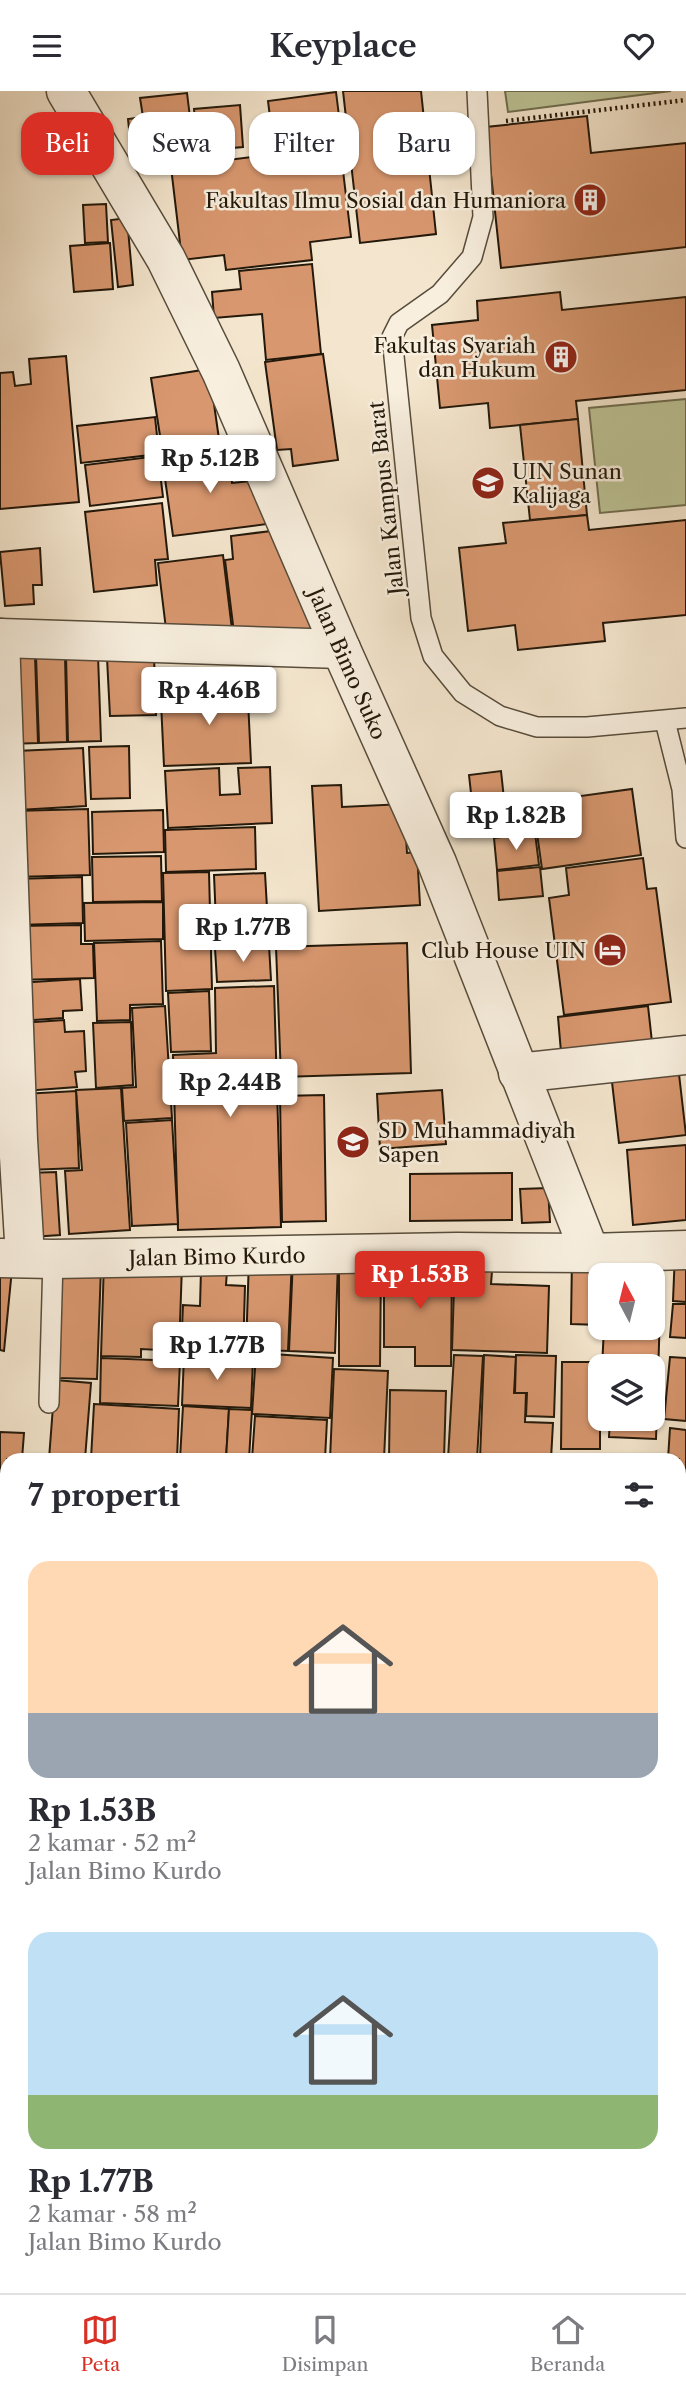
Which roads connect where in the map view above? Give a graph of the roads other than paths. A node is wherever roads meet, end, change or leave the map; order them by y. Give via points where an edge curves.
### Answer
1 (66, 91) edge
2 (477, 91) edge
3 (0, 638) edge
4 (341, 649) junction
5 (686, 718) edge
6 (664, 721) junction
7 (686, 838) edge
8 (686, 1055) edge
9 (518, 1073) junction
10 (686, 1250) edge
11 (590, 1253) junction
12 (26, 1258) edge
13 (49, 1403) dead end

1 - 4 street, Jalan Bimo Suko via 166,259 221,371
2 - 6 lane, Jalan Kampus Barat via 483,217 472,257 440,294 399,323 392,337 421,618 433,656 463,693 500,716 537,727
3 - 4 street
3 - 12 street
4 - 9 street, Jalan Bimo Suko via 437,863
5 - 6 lane, Jalan Kampus Barat
6 - 7 lane via 682,789
8 - 9 street
9 - 11 street, Jalan Bimo Suko
10 - 11 street, Jalan Bimo Kurdo
11 - 12 street, Jalan Bimo Kurdo
12 - 13 lane

